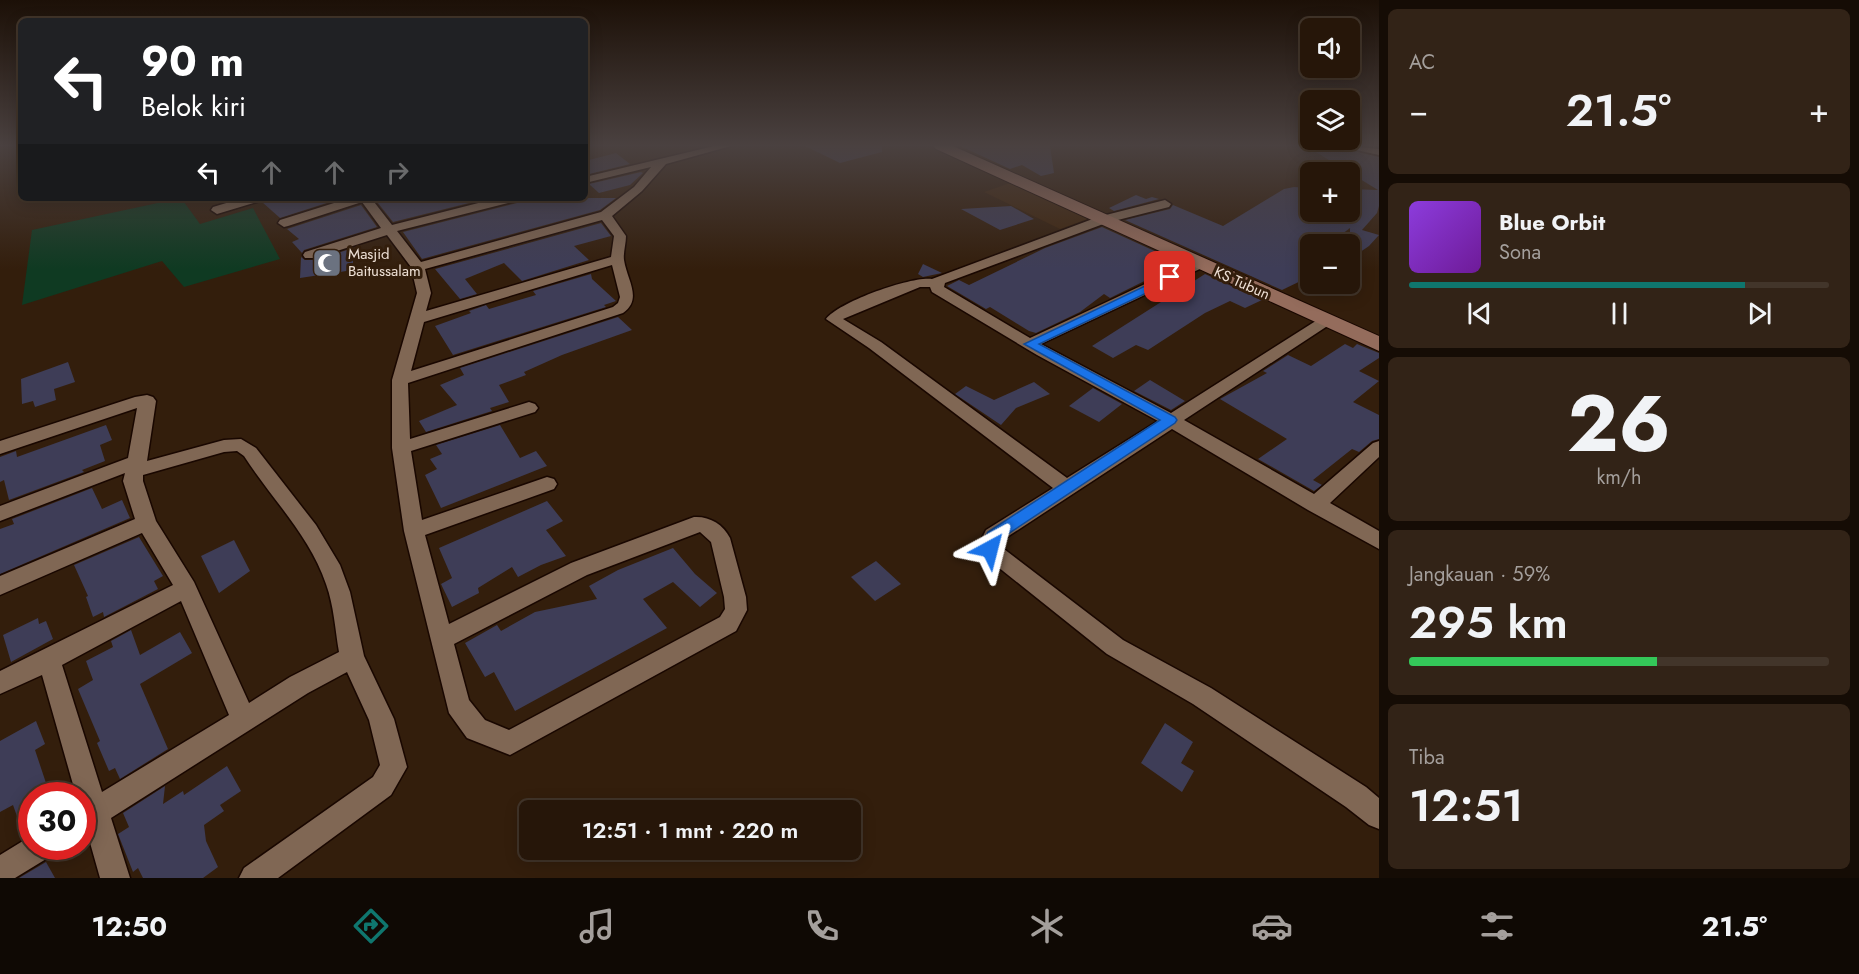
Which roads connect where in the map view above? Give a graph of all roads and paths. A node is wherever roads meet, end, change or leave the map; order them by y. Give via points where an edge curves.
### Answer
1 (640, 187) edge
2 (1030, 187) edge
3 (246, 201) edge
4 (354, 201) edge
5 (367, 201) edge
6 (500, 201) edge
7 (1165, 204) dead end
8 (217, 210) dead end
9 (605, 215) junction
10 (1101, 220) junction
11 (284, 223) dead end
12 (392, 229) junction
13 (310, 255) dead end
14 (617, 259) junction
15 (1199, 264) junction
16 (418, 267) junction
17 (936, 284) junction
18 (417, 319) junction
19 (1327, 321) junction
20 (1029, 344) junction
21 (1379, 344) edge
22 (400, 380) junction
23 (529, 408) dead end
24 (1170, 420) junction
25 (0, 448) edge
26 (401, 448) junction
27 (1374, 457) edge
28 (136, 466) junction
29 (547, 484) dead end
30 (1067, 488) junction
31 (1315, 505) junction
32 (0, 514) edge
33 (146, 523) junction
34 (414, 531) junction
35 (1379, 541) edge
36 (0, 586) edge
37 (186, 588) junction
38 (443, 638) junction
39 (351, 657) junction
40 (49, 660) junction
41 (0, 683) edge
42 (244, 720) junction
43 (79, 782) edge
44 (96, 812) edge
45 (1379, 815) edge
46 (96, 835) edge
47 (18, 860) edge
48 (0, 871) edge
49 (115, 878) edge
50 (254, 878) edge

1 - 9 street
2 - 10 main road, KS Tubun
3 - 8 street
4 - 11 street
5 - 12 street
6 - 12 street
7 - 10 street
9 - 14 street via 620,236
9 - 16 street
10 - 15 main road, KS Tubun
10 - 17 street
12 - 13 street
12 - 16 street
14 - 18 street
14 - 22 street via 627,297 618,310
15 - 19 main road, KS Tubun
15 - 20 street
16 - 18 street via 424,293
17 - 20 street via 943,293
17 - 30 street via 913,284 843,311 833,319 875,345
18 - 22 street
19 - 21 main road, KS Tubun
19 - 24 street
20 - 24 street
22 - 26 street
23 - 26 street
24 - 30 street
24 - 31 street
25 - 28 street via 144,400 148,403
26 - 34 street
27 - 31 street
28 - 32 street
28 - 33 street via 134,481
28 - 39 street via 224,446 241,445 250,452 324,556 337,584
29 - 34 street
30 - 45 street via 993,536 990,549 1115,646 1202,696
31 - 35 street
33 - 36 street
33 - 37 street
34 - 38 street
37 - 40 street
37 - 42 street
38 - 38 street via 579,569 704,524 720,538 735,597 736,610 728,624 510,743 476,729 459,705
39 - 42 street
39 - 50 street via 381,720 394,767 382,786
40 - 41 street
40 - 43 street
42 - 44 street
46 - 49 street
47 - 48 street

